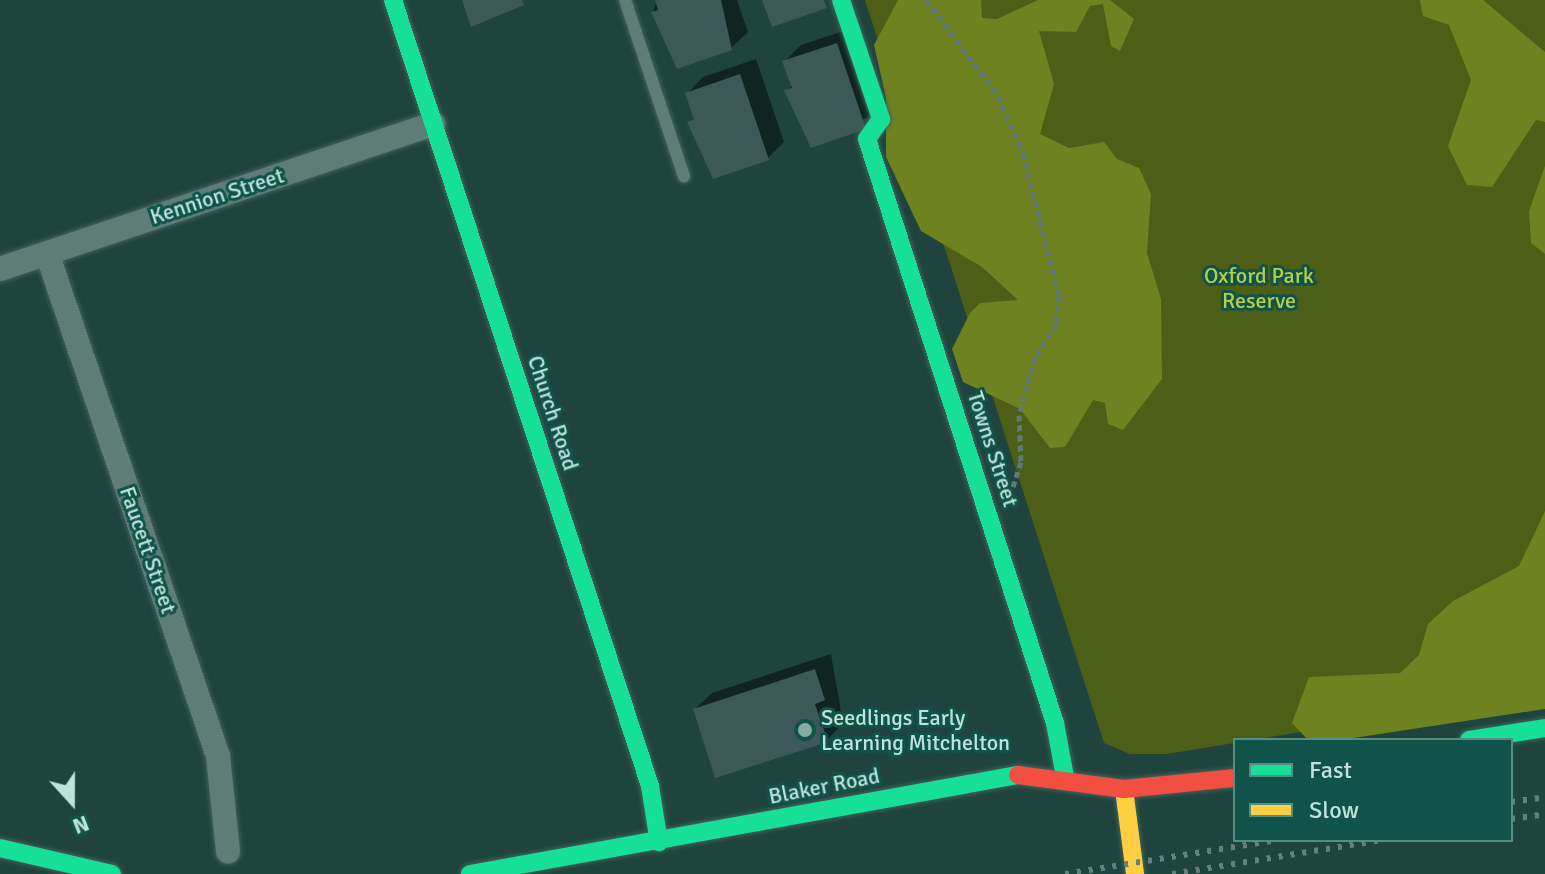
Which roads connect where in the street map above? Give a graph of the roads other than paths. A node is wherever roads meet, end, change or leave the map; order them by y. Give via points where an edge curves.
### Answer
1 (393, 0) edge
2 (625, 0) edge
3 (841, 0) edge
4 (433, 124) junction
5 (684, 176) dead end
6 (47, 253) junction
7 (0, 269) edge
8 (1545, 728) edge
9 (1482, 738) edge
10 (1065, 777) junction
11 (1233, 778) edge
12 (1124, 789) junction
13 (659, 842) junction
14 (0, 848) edge
15 (228, 851) dead end
16 (112, 874) edge
17 (470, 874) edge
18 (1135, 874) edge

1 - 4 street, Church Road
2 - 5 lane
3 - 10 street, Towns Street via 881,119 867,139 986,505
4 - 6 street, Kennion Street
4 - 13 street, Church Road via 650,786
6 - 7 street, Kennion Street
6 - 15 street, Faucett Street via 218,756
8 - 9 street
10 - 12 street, Blaker Road
10 - 13 street, Blaker Road via 1015,775
11 - 12 street, Blaker Road
12 - 18 street
13 - 17 street, Blaker Road
14 - 16 street

